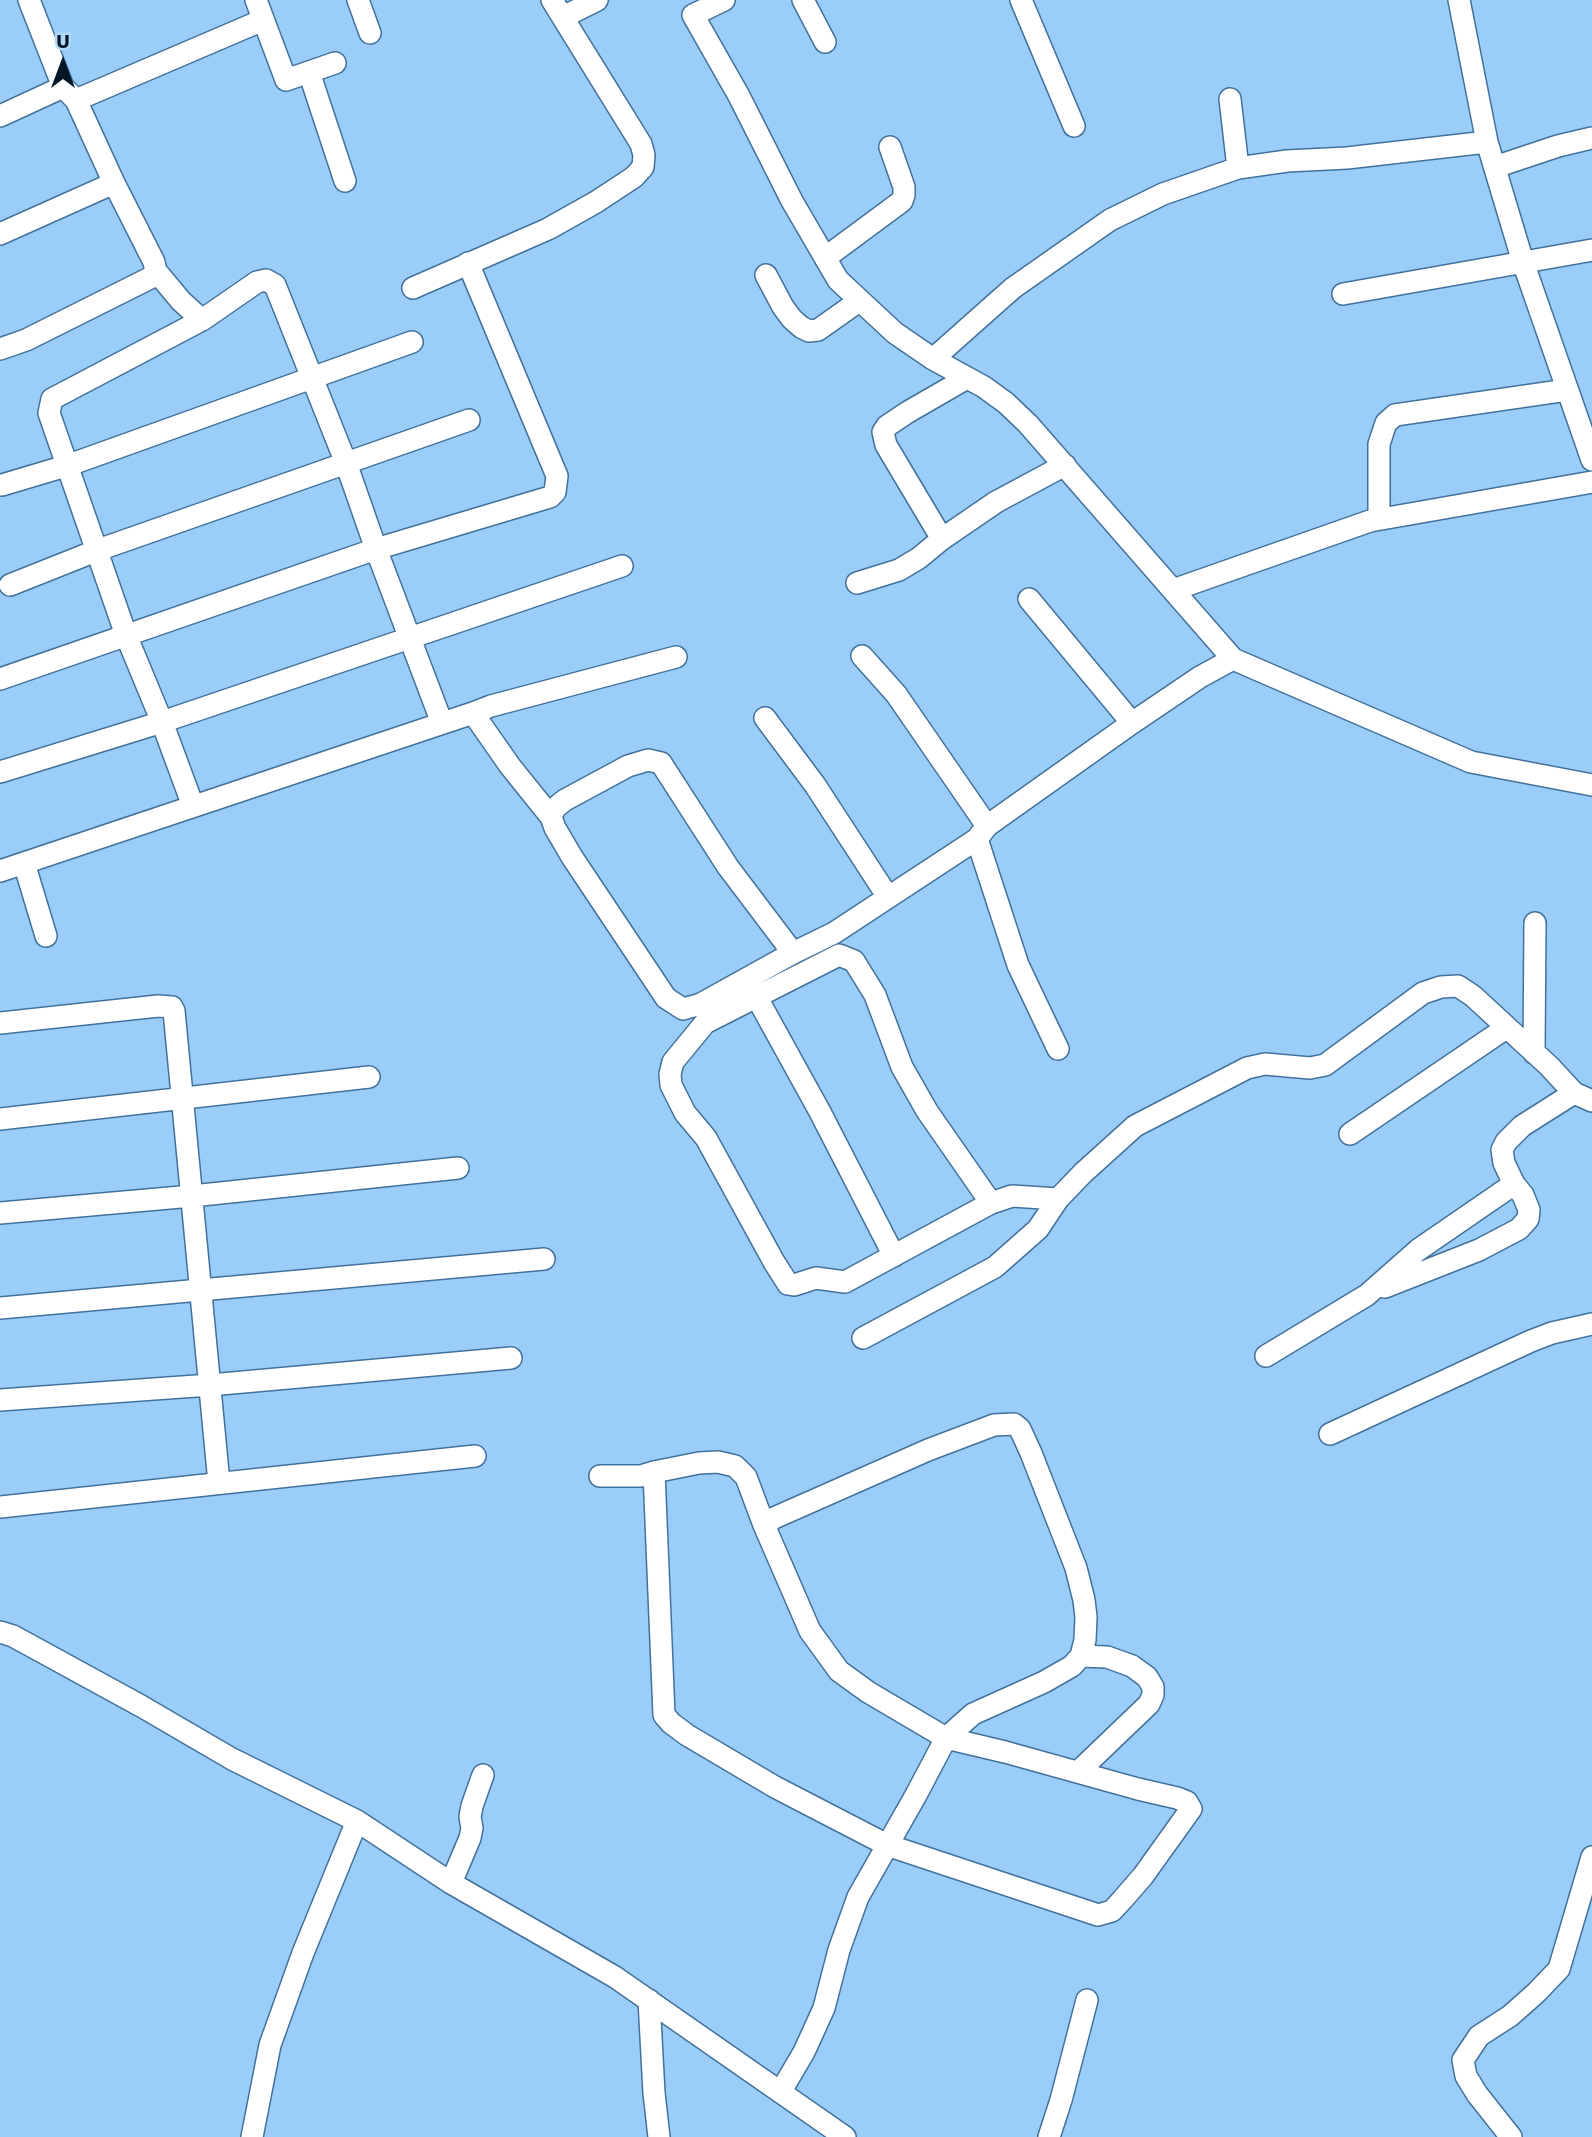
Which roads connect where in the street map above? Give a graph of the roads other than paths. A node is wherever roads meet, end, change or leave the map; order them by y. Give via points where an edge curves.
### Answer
1 (29, 0) edge
2 (358, 0) edge
3 (597, 0) edge
4 (724, 0) edge
5 (803, 0) edge
6 (1021, 0) edge
7 (1459, 0) edge
8 (688, 7) edge
9 (557, 9) edge
10 (259, 10) edge
11 (370, 33) dead end
12 (825, 42) dead end
13 (335, 63) dead end
14 (309, 72) junction
15 (69, 93) junction
16 (1230, 99) dead end
17 (0, 116) edge
18 (1074, 126) dead end
19 (1592, 138) edge
20 (1487, 142) junction
21 (890, 147) dead end
22 (1495, 167) junction
23 (1238, 168) junction
24 (345, 181) dead end
25 (114, 183) junction
26 (0, 234) edge
27 (1592, 250) edge
28 (825, 258) junction
29 (1523, 262) junction
30 (468, 263) junction
31 (156, 271) junction
32 (766, 275) dead end
33 (413, 288) dead end
34 (1343, 294) dead end
35 (859, 301) junction
36 (202, 320) junction
37 (412, 342) dead end
38 (0, 349) edge
39 (933, 359) junction
40 (313, 376) junction
41 (967, 378) junction
42 (1567, 390) junction
43 (469, 420) dead end
44 (1592, 460) edge
45 (346, 463) junction
46 (69, 464) junction
47 (1065, 465) junction
48 (1592, 482) edge
49 (2, 485) dead end
50 (1379, 519) junction
51 (942, 540) junction
52 (376, 549) junction
53 (98, 550) junction
54 (622, 566) dead end
55 (857, 583) dead end
56 (10, 584) dead end
57 (1173, 590) junction
58 (1029, 599) dead end
59 (126, 635) junction
60 (409, 636) junction
61 (862, 656) dead end
62 (676, 657) dead end
63 (1233, 659) junction
64 (0, 678) edge
65 (473, 713) junction
66 (765, 718) dead end
67 (162, 722) junction
68 (442, 723) junction
69 (1132, 723) junction
70 (0, 772) edge
71 (1592, 785) edge
72 (193, 806) junction
73 (551, 817) junction
74 (982, 833) junction
75 (24, 863) junction
76 (0, 871) edge
77 (888, 897) junction
78 (1535, 923) dead end
79 (46, 936) dead end
80 (793, 953) junction
81 (756, 996) junction
82 (0, 1023) edge
83 (1506, 1028) junction
84 (1058, 1049) dead end
85 (1534, 1053) junction
86 (369, 1077) dead end
87 (1583, 1097) edge
88 (184, 1099) junction
89 (0, 1119) edge
90 (1350, 1134) dead end
91 (458, 1168) dead end
92 (1514, 1184) junction
93 (192, 1196) junction
94 (1058, 1199) junction
95 (991, 1203) junction
96 (0, 1213) edge
97 (894, 1256) junction
98 (544, 1259) dead end
99 (201, 1291) junction
100 (1367, 1295) junction
101 (0, 1308) edge
102 (1592, 1324) edge
103 (863, 1338) dead end
104 (1266, 1356) dead end
105 (511, 1358) dead end
106 (210, 1385) junction
107 (0, 1400) edge
108 (1330, 1434) dead end
109 (475, 1455) dead end
110 (654, 1472) junction
111 (600, 1476) dead end
112 (219, 1483) junction
113 (0, 1507) edge
114 (764, 1525) junction
115 (0, 1632) edge
116 (1081, 1656) junction
117 (946, 1738) junction
118 (1079, 1772) junction
119 (483, 1775) dead end
120 (357, 1821) junction
121 (887, 1845) junction
122 (1592, 1857) edge
123 (451, 1882) junction
124 (649, 2000) junction
125 (1087, 2000) dead end
126 (781, 2091) junction
127 (251, 2137) edge
128 (659, 2137) edge
129 (845, 2137) edge
130 (1049, 2137) edge
131 (1511, 2137) edge

1 - 15 street
2 - 11 street
3 - 9 street
4 - 8 street
5 - 12 street
6 - 18 street
7 - 20 street
8 - 28 street
9 - 30 street via 641,144 643,167 596,202 548,229
10 - 14 street via 285,80
10 - 15 street
13 - 14 street
14 - 24 street
15 - 17 street
15 - 25 street
16 - 23 street
19 - 22 street
20 - 22 street
20 - 23 street
21 - 28 street via 904,187 902,201
22 - 29 street
23 - 39 street via 1163,194 1110,220 1013,288
25 - 26 street
25 - 31 street
27 - 29 street
28 - 35 street
29 - 34 street
29 - 42 street
30 - 33 street
30 - 52 street via 557,476 555,492
31 - 36 street
31 - 38 street via 51,328
32 - 35 street via 792,319 809,331 818,330
35 - 39 street
36 - 40 street via 266,280 275,285
36 - 46 street via 52,399 49,413
37 - 40 street
39 - 41 street
40 - 45 street
40 - 46 street
41 - 47 street via 1006,403
41 - 51 street via 883,432 886,445
42 - 44 street
42 - 50 street via 1395,415 1385,423 1379,444
43 - 45 street
45 - 52 street
45 - 53 street
46 - 49 street
46 - 53 street
47 - 51 street via 996,502
47 - 57 street
48 - 50 street
50 - 57 street
51 - 55 street via 899,570
52 - 59 street
52 - 60 street
53 - 56 street
53 - 59 street
54 - 60 street
57 - 63 street
58 - 69 street
59 - 64 street
59 - 67 street
60 - 67 street
60 - 68 street
61 - 74 street via 896,694
62 - 65 street
63 - 69 street
63 - 71 street via 1471,762
65 - 68 street
65 - 73 street
66 - 77 street
67 - 70 street
67 - 72 street
68 - 72 street
69 - 74 street
72 - 75 street
73 - 80 street via 572,857 666,998 683,1009 701,1004
73 - 80 street via 565,800 628,766 648,760 661,763 728,867
74 - 77 street
74 - 84 street via 1018,965
75 - 76 street
75 - 79 street
77 - 80 street via 834,933
78 - 85 street
81 - 95 street via 839,955 854,961 876,995 902,1067
81 - 97 street
81 - 97 street via 705,1023 673,1062 671,1085 685,1113 706,1138 788,1284 816,1278 845,1282
82 - 88 street via 172,1007
83 - 85 street
83 - 90 street
83 - 94 street via 1458,986 1423,993 1325,1065 1247,1068 1135,1125
85 - 87 street
86 - 88 street
87 - 92 street via 1522,1126 1506,1142 1504,1163
88 - 89 street
88 - 93 street
91 - 93 street
92 - 100 street via 1418,1250
92 - 100 street via 1529,1210 1519,1229
93 - 96 street
93 - 99 street
94 - 95 street via 1012,1196
94 - 103 street via 1038,1229 995,1267
95 - 97 street
98 - 99 street
99 - 101 street
99 - 106 street
100 - 104 street
102 - 108 street via 1531,1340
105 - 106 street
106 - 107 street
106 - 112 street
109 - 112 street
110 - 111 street
110 - 114 street via 699,1463 735,1466 746,1477
110 - 121 street via 664,1715 687,1735
112 - 113 street
114 - 116 street via 928,1450 994,1425 1014,1424 1031,1453 1076,1568 1086,1617
114 - 117 street via 810,1631 839,1671
115 - 120 street via 232,1759
116 - 117 street via 1072,1667 973,1714
116 - 118 street via 1107,1657 1132,1667 1147,1677 1153,1695
117 - 118 street
117 - 121 street
118 - 121 street via 1177,1798 1191,1809 1112,1911 1098,1915
119 - 123 street via 472,1805 470,1838
120 - 123 street
120 - 127 street via 270,2045
121 - 126 street via 858,1897 824,2008
122 - 131 street via 1559,1969 1510,2017 1479,2036 1463,2060 1466,2077
123 - 124 street
124 - 126 street
124 - 128 street
125 - 130 street
126 - 129 street

